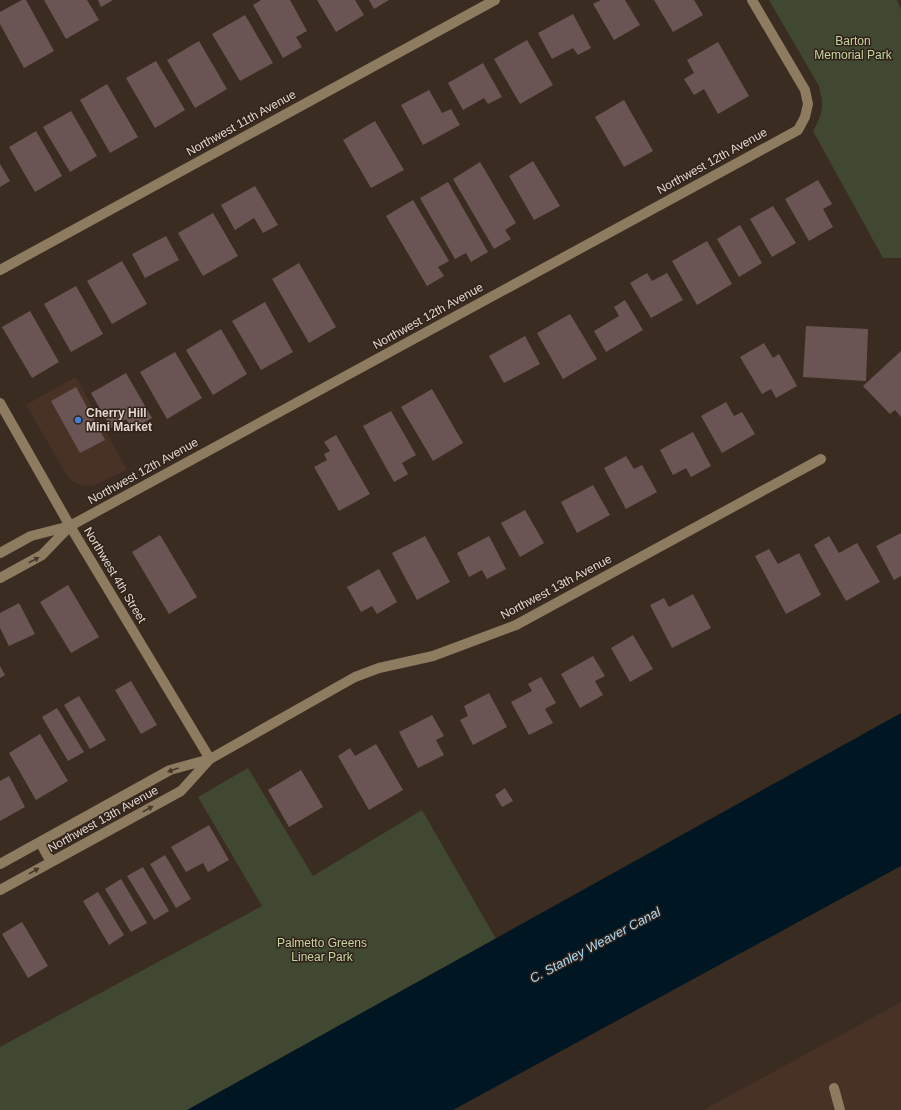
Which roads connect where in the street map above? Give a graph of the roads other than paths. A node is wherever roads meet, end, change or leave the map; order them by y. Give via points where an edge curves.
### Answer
1 (495, 0) edge
2 (752, 0) edge
3 (0, 270) edge
4 (0, 403) edge
5 (821, 459) dead end
6 (70, 526) junction
7 (0, 553) edge
8 (0, 578) edge
9 (210, 759) junction
10 (40, 842) junction
11 (51, 862) junction
12 (0, 864) edge
13 (0, 890) edge
14 (834, 1088) dead end
15 (840, 1110) edge

1 - 3 street, Northwest 11th Avenue
2 - 6 street, Northwest 12th Avenue via 805,90 808,104 805,118 798,130
4 - 6 street, Northwest 4th Street
5 - 9 street, Northwest 13th Avenue via 516,625 432,656 379,668 355,677
6 - 7 street, Northwest 12th Avenue via 31,536
8 -> 6 street, Northwest 12th Avenue via 42,555
6 - 9 street, Northwest 4th Street
9 -> 10 street, Northwest 13th Avenue via 170,770
11 -> 9 street, Northwest 13th Avenue via 181,791
10 - 11 street
10 - 12 street, Northwest 13th Avenue
13 -> 11 street, Northwest 13th Avenue
14 - 15 street

